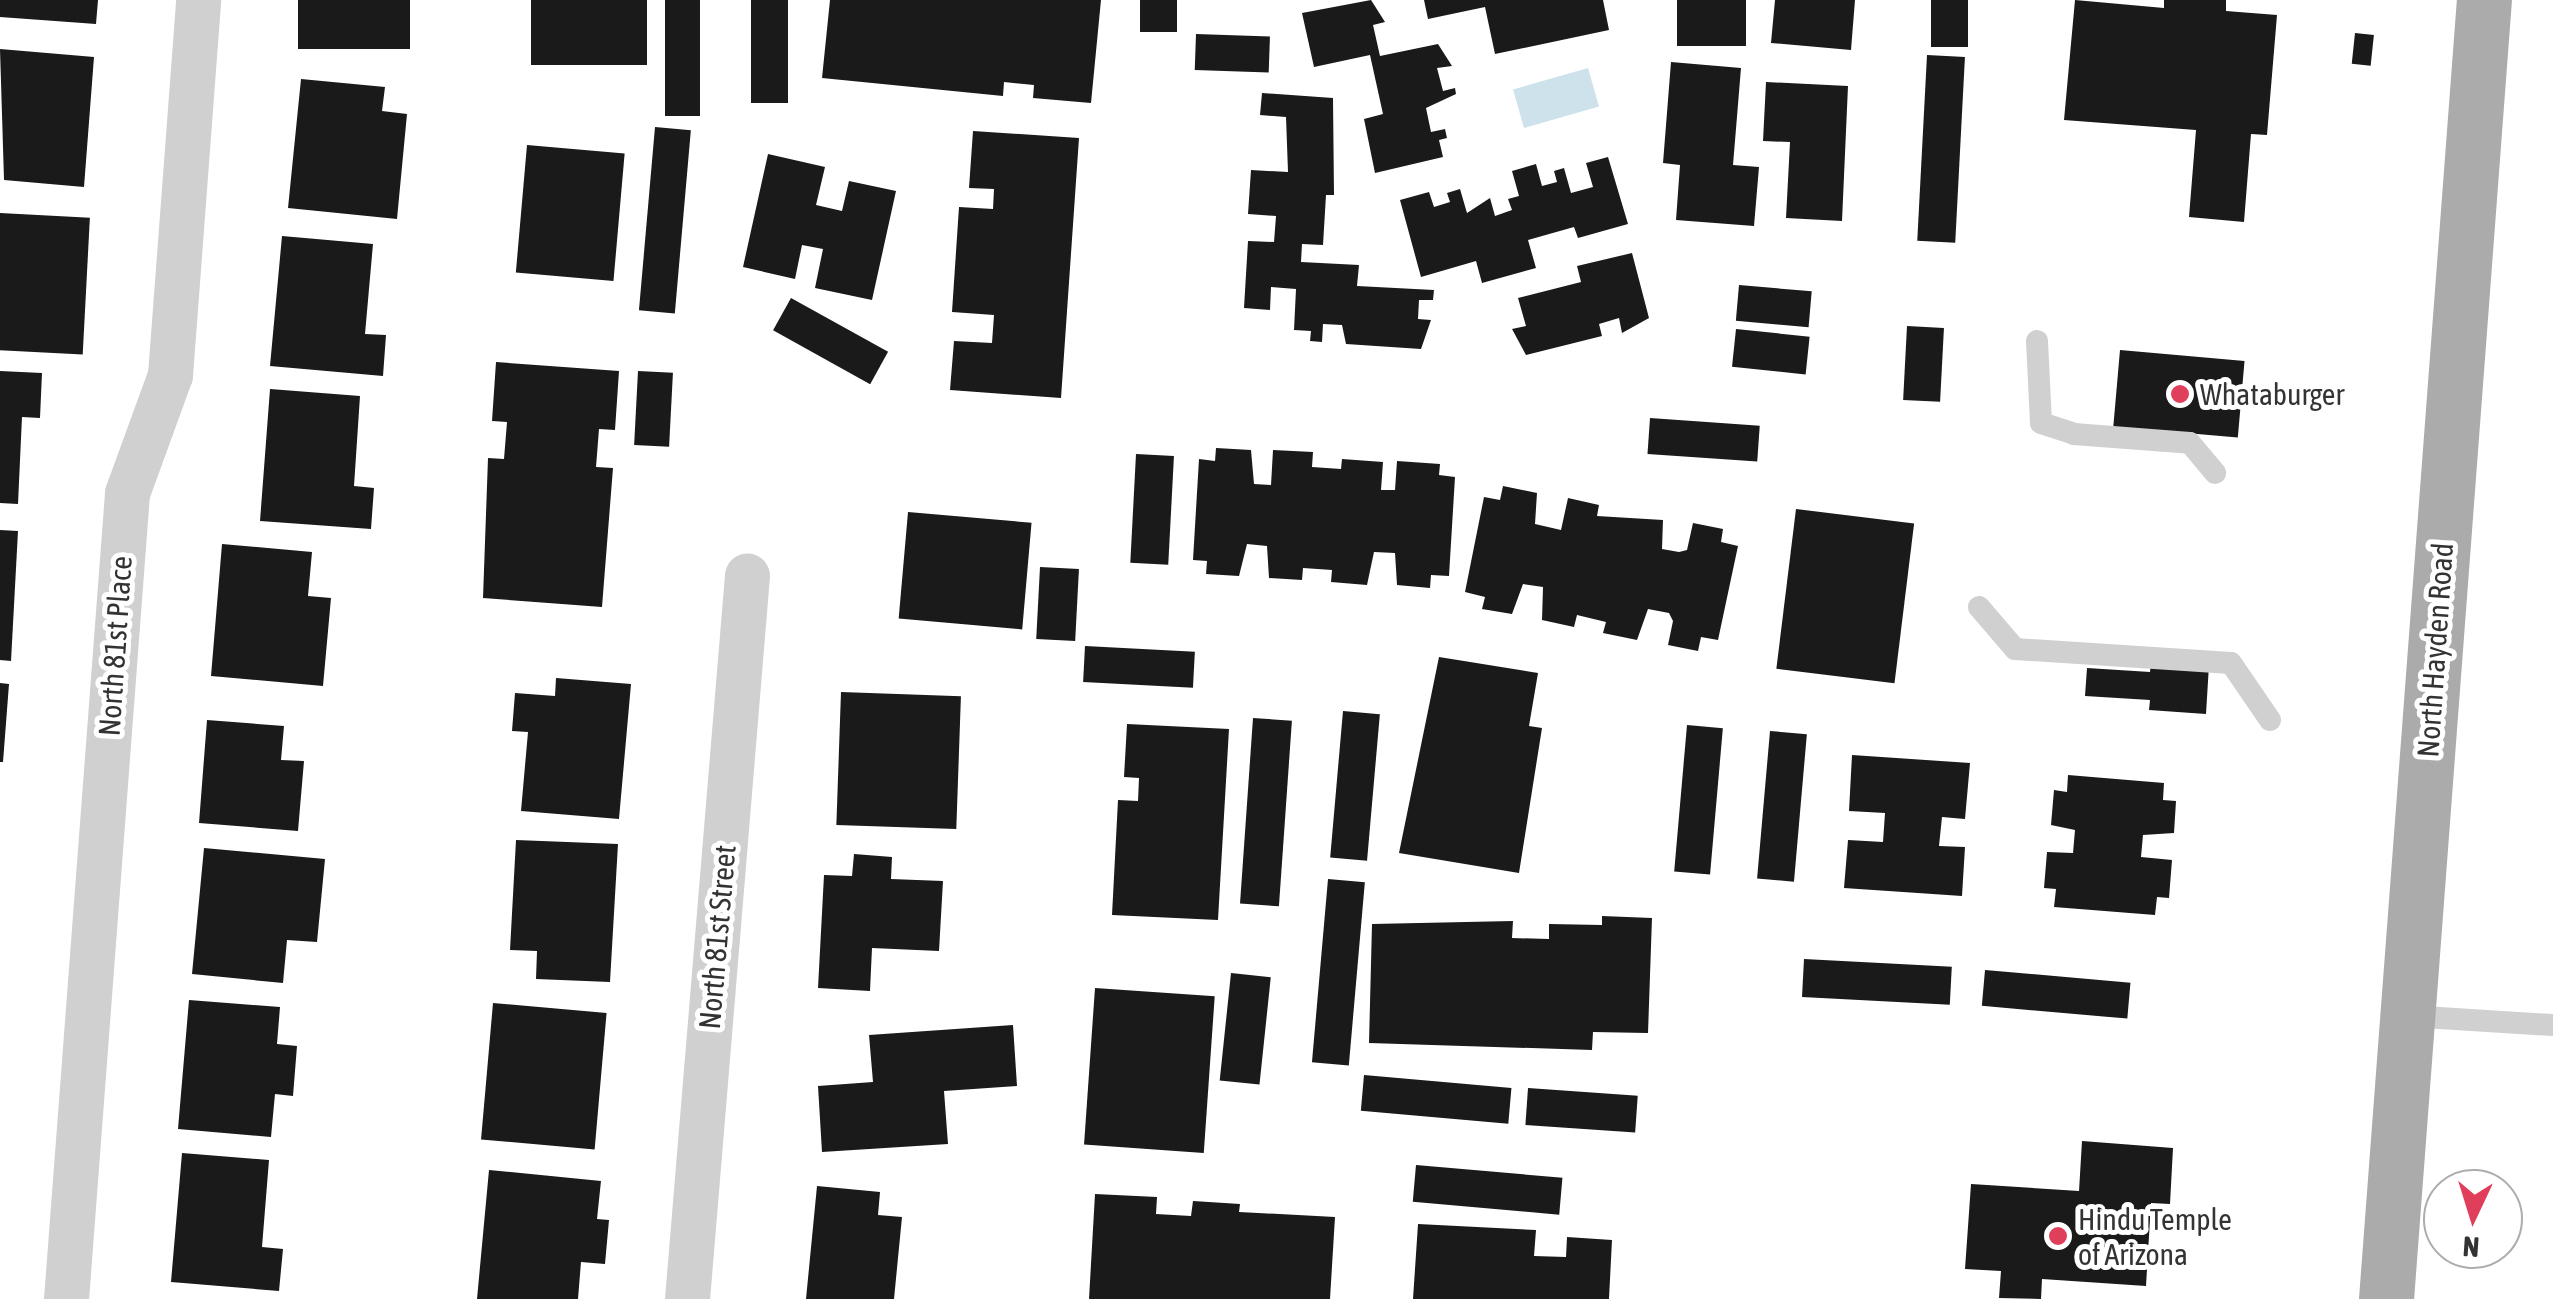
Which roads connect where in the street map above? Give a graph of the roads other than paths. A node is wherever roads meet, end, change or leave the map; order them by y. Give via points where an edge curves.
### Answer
1 (198, 0) edge
2 (2484, 0) edge
3 (2038, 342) dead end
4 (2215, 473) dead end
5 (747, 575) dead end
6 (1980, 607) dead end
7 (2270, 720) dead end
8 (2408, 1016) junction
9 (2553, 1024) edge
10 (66, 1299) edge
11 (687, 1299) edge
12 (2386, 1299) edge

1 - 10 street, North 81st Place via 170,375 127,493
2 - 8 main road, North Hayden Road
3 - 4 lane via 2041,423 2074,434 2190,444
5 - 11 street, North 81st Street
6 - 7 lane via 2015,649 2231,662
8 - 9 lane
8 - 12 main road, North Hayden Road

